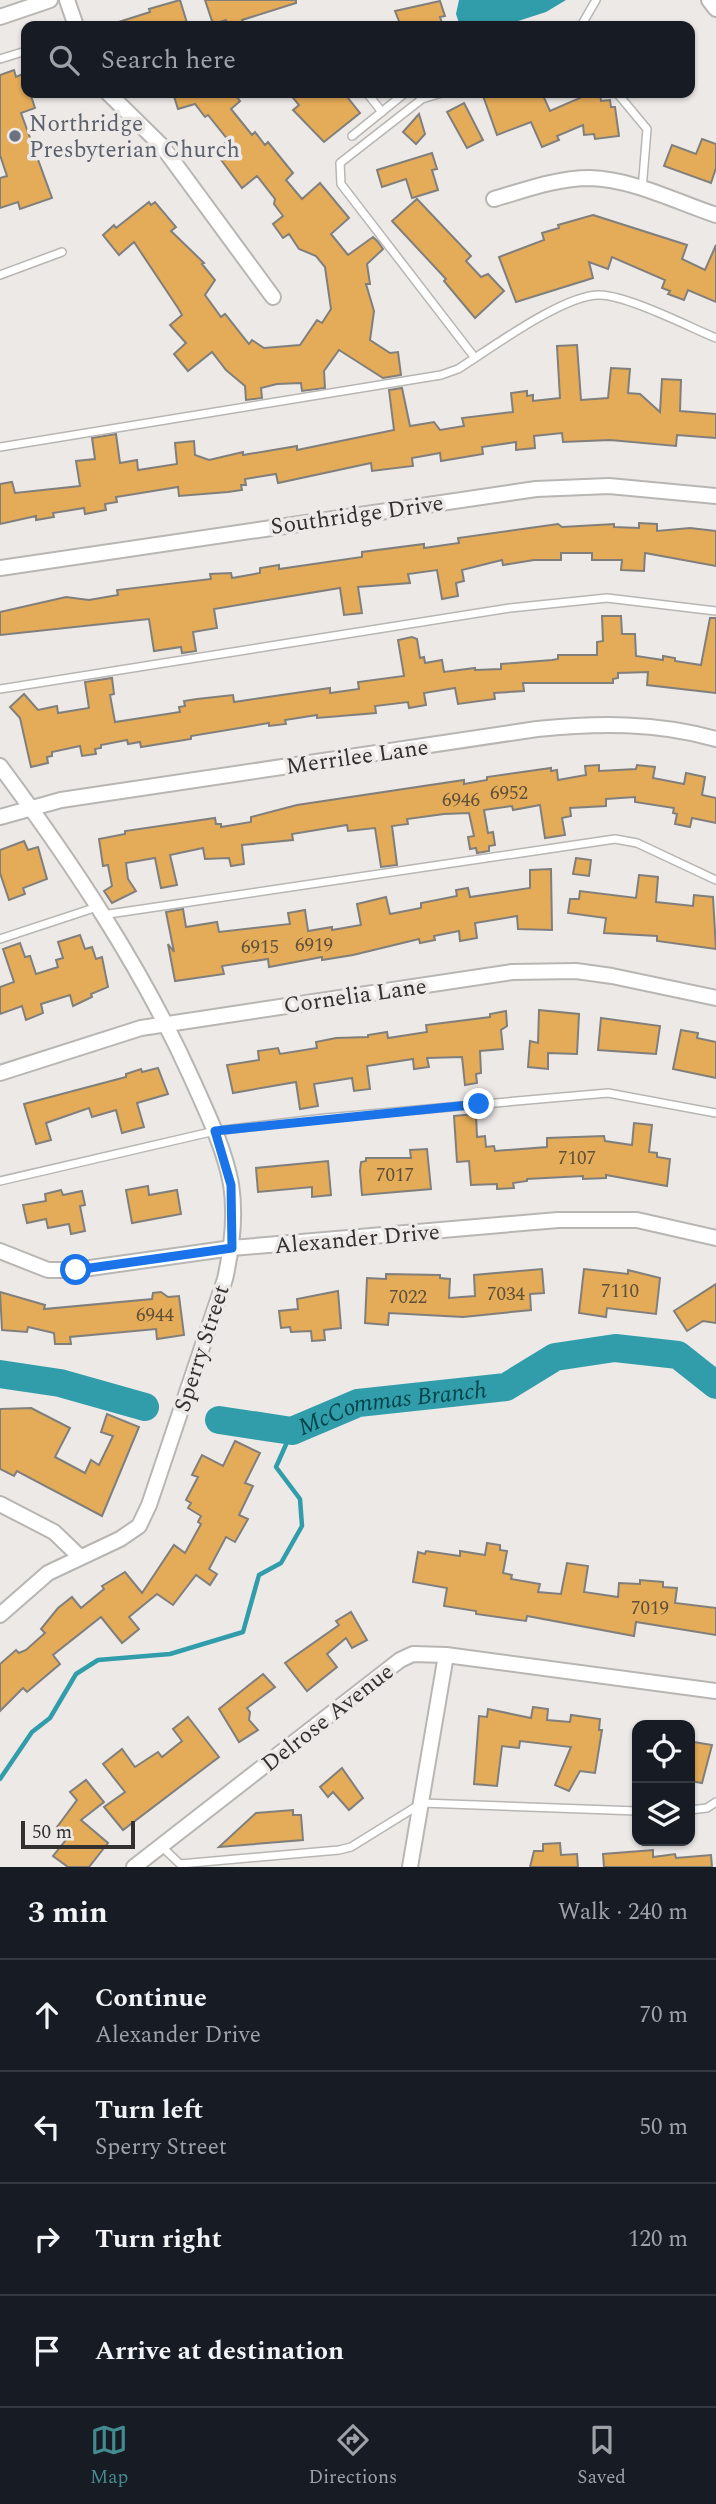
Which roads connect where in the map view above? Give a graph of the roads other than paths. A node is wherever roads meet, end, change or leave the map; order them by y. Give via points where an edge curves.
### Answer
1 (50, 0) edge
2 (67, 0) edge
3 (596, 0) edge
4 (709, 0) edge
5 (716, 9) edge
6 (0, 17) edge
7 (74, 21) edge
8 (584, 21) edge
9 (21, 53) edge
10 (0, 59) edge
11 (113, 98) edge
12 (371, 98) edge
13 (399, 98) edge
14 (425, 98) edge
15 (621, 98) edge
16 (382, 112) junction
17 (352, 136) dead end
18 (642, 191) junction
19 (494, 199) dead end
20 (716, 215) edge
21 (62, 252) dead end
22 (0, 275) edge
23 (273, 298) dead end
24 (716, 338) edge
25 (475, 358) junction
26 (0, 447) edge
27 (716, 496) edge
28 (0, 568) edge
29 (716, 611) edge
30 (0, 689) edge
31 (716, 739) edge
32 (0, 766) edge
33 (30, 807) junction
34 (0, 817) edge
35 (716, 880) edge
36 (99, 911) junction
37 (0, 939) edge
38 (716, 998) edge
39 (166, 1023) junction
40 (0, 1073) edge
41 (716, 1113) edge
42 (215, 1131) junction
43 (0, 1181) edge
44 (716, 1238) edge
45 (232, 1248) junction
46 (0, 1251) edge
47 (0, 1504) edge
48 (79, 1556) junction
49 (0, 1615) edge
50 (446, 1655) junction
51 (716, 1691) edge
52 (716, 1802) edge
53 (422, 1803) junction
54 (695, 1809) edge
55 (632, 1811) edge
56 (161, 1846) junction
57 (134, 1867) edge
58 (410, 1867) edge

1 - 6 street
2 - 7 street
3 - 8 lane
4 - 5 street
9 - 10 lane
11 - 23 street via 162,146
12 - 16 lane
13 - 16 lane
14 - 25 lane via 340,163 341,184
15 - 18 lane via 647,129
16 - 17 lane
18 - 19 street via 591,178 556,181
18 - 20 street
21 - 22 lane
24 - 25 lane via 601,295 564,303
25 - 26 lane via 441,374
27 - 28 street, Southridge Drive via 609,486 536,489
29 - 30 lane via 607,598 510,608
31 - 33 street, Merrilee Lane via 639,725 577,725
32 - 33 street, Sperry Street
33 - 34 street, Merrilee Lane
33 - 36 street, Sperry Street
35 - 36 lane via 637,843 615,839
36 - 37 lane
36 - 39 street, Sperry Street
38 - 39 street, Cornelia Lane via 612,976 545,970
39 - 40 street, Cornelia Lane
39 - 42 street, Sperry Street
41 - 42 lane via 608,1093
42 - 43 lane
42 - 45 street, Sperry Street via 231,1185
44 - 45 street, Alexander Drive via 637,1220 558,1220
45 - 46 street, Alexander Drive via 76,1270 48,1270
45 - 48 street, Sperry Street via 144,1516 139,1526 120,1539
47 - 48 street via 54,1532
48 - 49 street, Sperry Street via 48,1573
50 - 51 street, Delrose Avenue
50 - 53 street
50 - 56 street, Delrose Avenue via 413,1654 400,1660
52 - 54 lane
53 - 55 lane
53 - 56 lane via 339,1850 180,1864
53 - 58 street
56 - 57 street, Delrose Avenue

